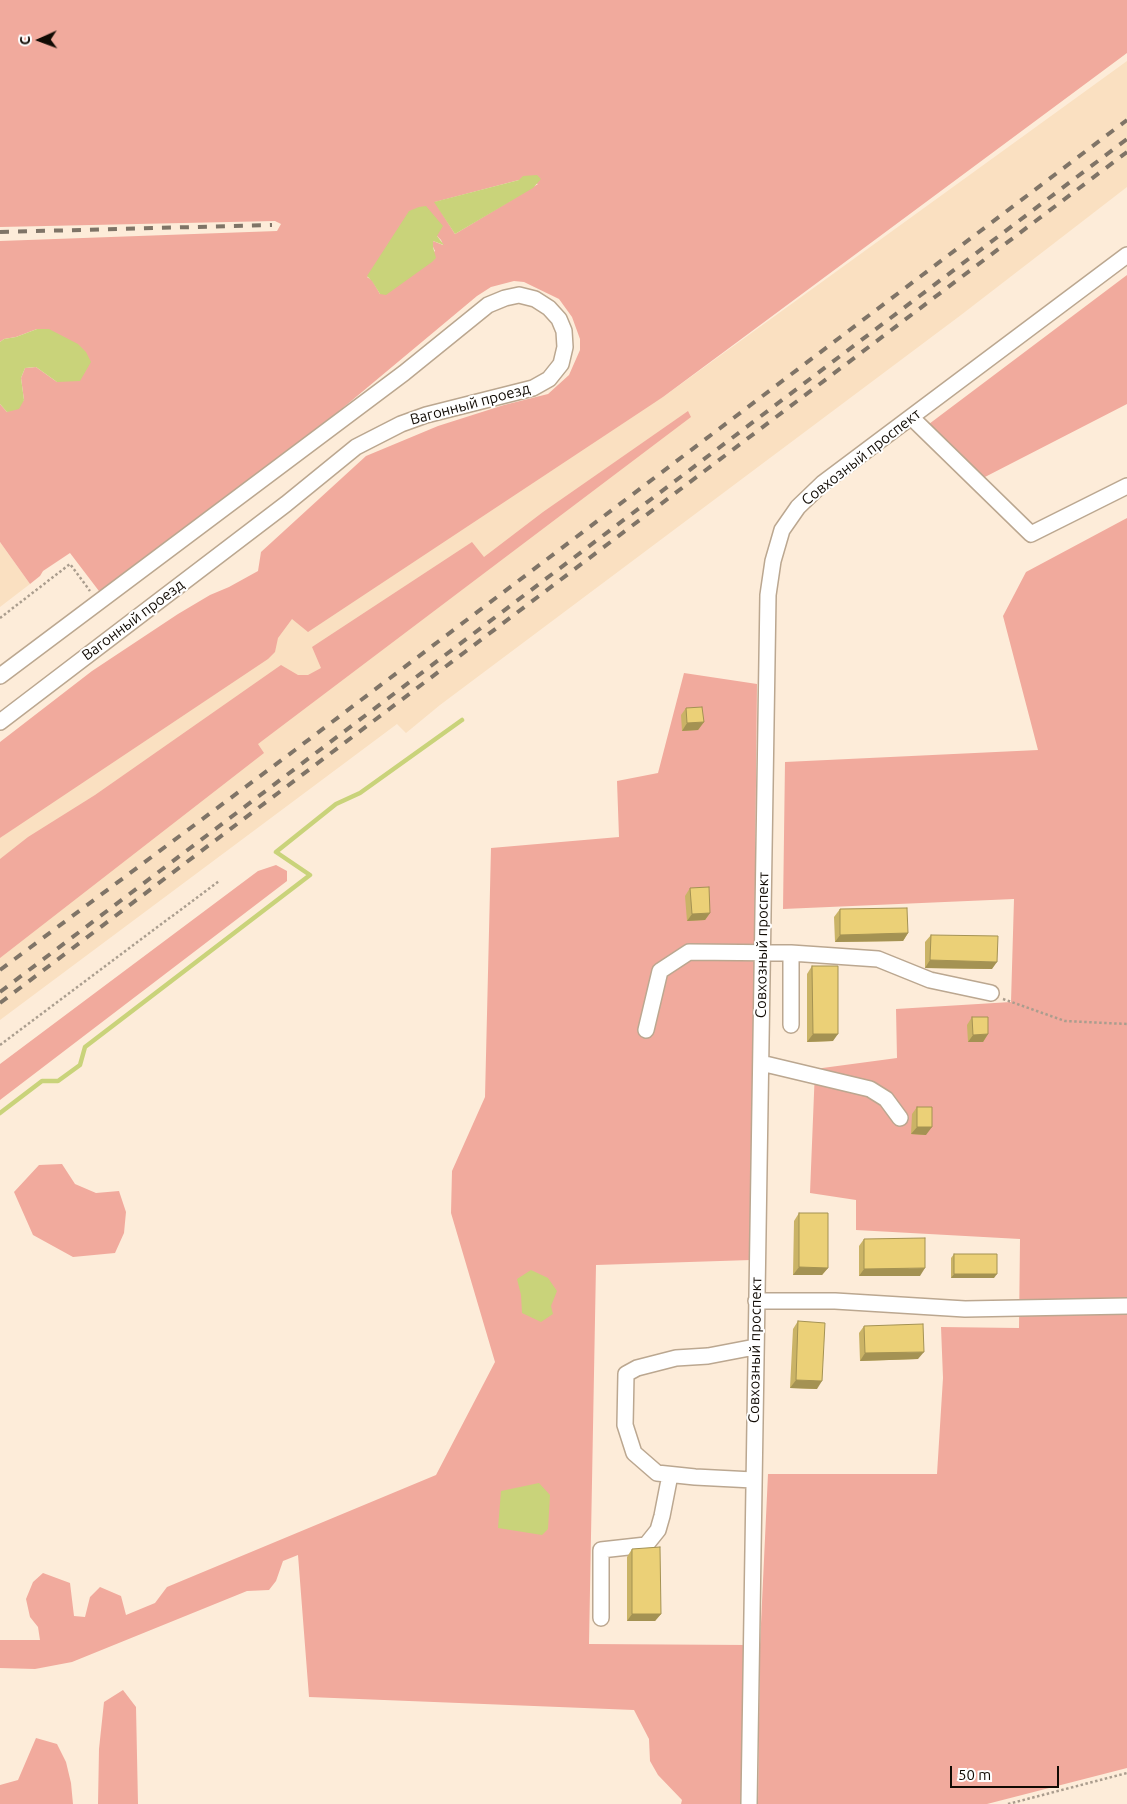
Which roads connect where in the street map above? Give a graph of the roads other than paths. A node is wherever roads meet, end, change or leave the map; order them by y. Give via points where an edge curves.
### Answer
1 (1127, 255) edge
2 (911, 417) junction
3 (1127, 486) edge
4 (0, 676) edge
5 (0, 722) edge
6 (762, 953) junction
7 (791, 953) junction
8 (991, 993) road end
9 (791, 1026) dead end
10 (646, 1030) dead end
11 (761, 1063) junction
12 (900, 1118) dead end
13 (756, 1300) junction
14 (1127, 1306) edge
15 (755, 1347) junction
16 (670, 1475) junction
17 (753, 1480) junction
18 (600, 1618) dead end
19 (749, 1804) edge

1 - 2 street, Совхозный проспект
2 - 3 street via 1031,534
2 - 6 street, Совхозный проспект via 823,483 798,507 782,530 773,561 768,595
4 - 5 street, Вагонный проезд via 404,373 488,305 518,296 535,299 550,308 559,319 565,347 561,364 549,379 533,388 426,415 378,434 356,447
6 - 7 street
6 - 10 street via 689,952 660,971
6 - 11 street, Совхозный проспект
7 - 8 street via 878,959 930,980
7 - 9 street
11 - 12 street via 870,1088 886,1099
11 - 13 street, Совхозный проспект
13 - 14 street via 965,1309
13 - 15 street, Совхозный проспект
15 - 16 street via 676,1358 626,1374 625,1425 634,1453 657,1474
15 - 17 street, Совхозный проспект
16 - 17 street
16 - 18 street via 658,1530 646,1545 601,1550
17 - 19 street, Совхозный проспект

